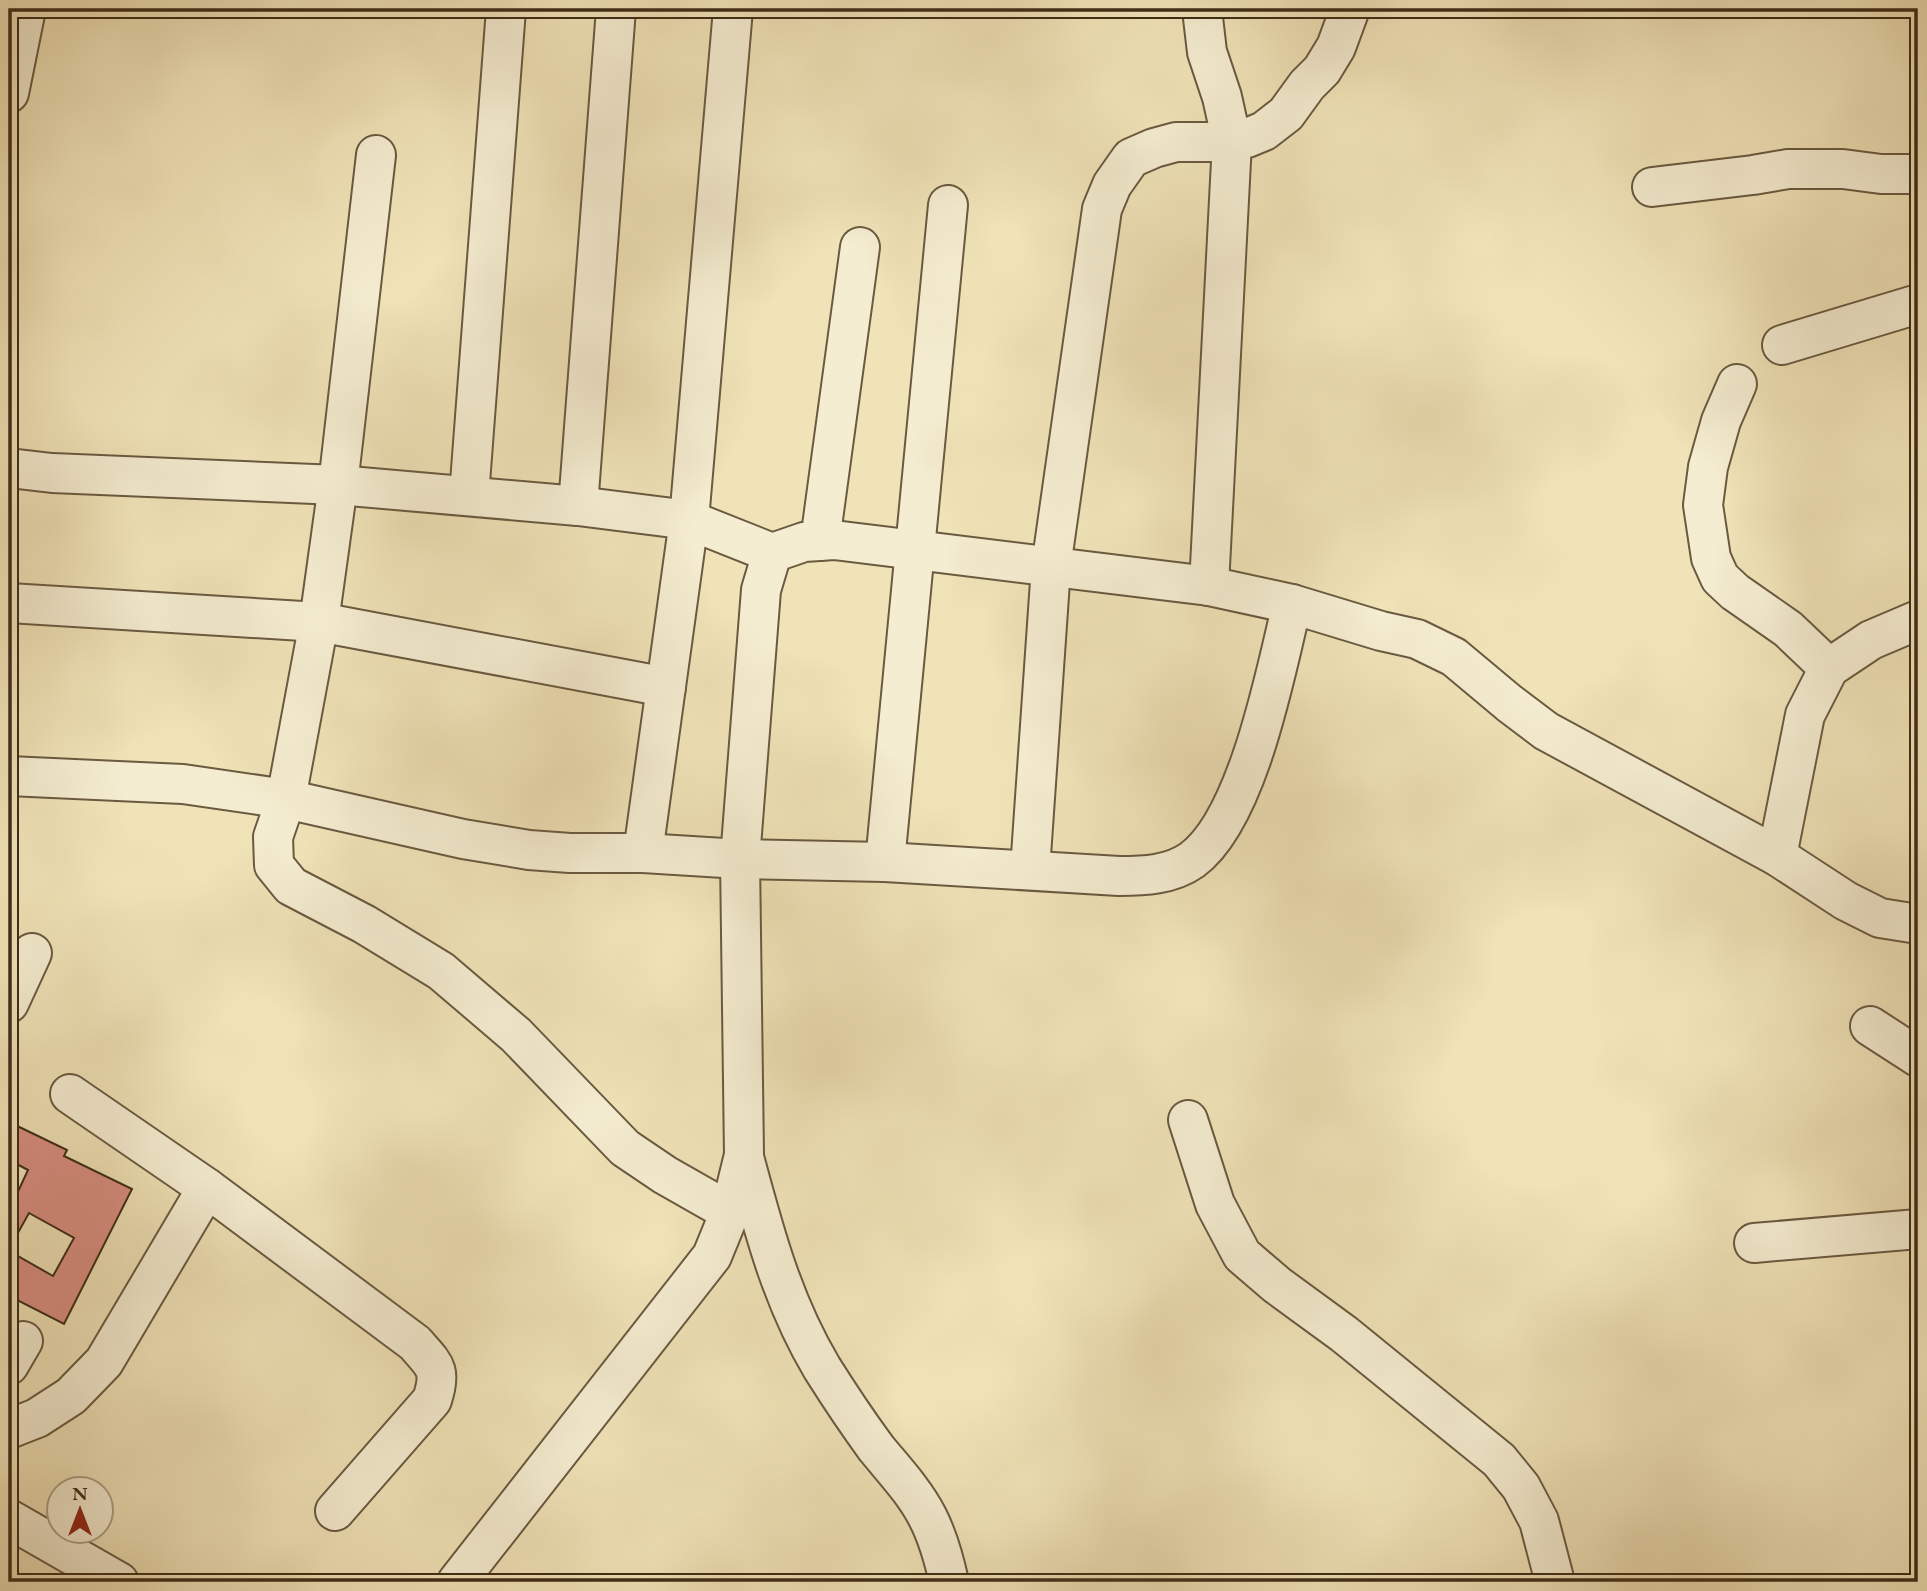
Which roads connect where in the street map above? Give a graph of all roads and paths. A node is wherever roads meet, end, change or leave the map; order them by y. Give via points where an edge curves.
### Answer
1 (26, 9) edge
2 (506, 9) edge
3 (615, 9) edge
4 (733, 9) edge
5 (1202, 9) edge
6 (1350, 9) edge
7 (9, 93) edge
8 (1231, 142) junction
9 (376, 155) dead end
10 (1918, 174) edge
11 (1652, 187) dead end
12 (948, 205) dead end
13 (860, 247) dead end
14 (1918, 304) edge
15 (1782, 345) dead end
16 (1737, 384) dead end
17 (9, 468) edge
18 (338, 485) junction
19 (469, 496) junction
20 (578, 506) junction
21 (690, 520) junction
22 (820, 541) junction
23 (914, 550) junction
24 (772, 553) junction
25 (1051, 567) junction
26 (1209, 586) junction
27 (9, 603) edge
28 (1292, 604) junction
29 (1918, 620) edge
30 (319, 622) junction
31 (1829, 667) junction
32 (666, 687) junction
33 (9, 776) edge
34 (286, 799) junction
35 (643, 853) junction
36 (1777, 856) junction
37 (740, 859) junction
38 (885, 862) junction
39 (1030, 870) junction
40 (1918, 924) edge
41 (32, 953) dead end
42 (9, 1003) edge
43 (1870, 1026) dead end
44 (1918, 1057) edge
45 (70, 1094) dead end
46 (1188, 1120) dead end
47 (744, 1155) junction
48 (207, 1188) junction
49 (730, 1212) junction
50 (1918, 1229) edge
51 (1754, 1243) dead end
52 (9, 1429) edge
53 (335, 1510) dead end
54 (9, 1520) edge
55 (119, 1582) edge
56 (457, 1582) edge
57 (950, 1582) edge
58 (1555, 1582) edge

1 - 7 street
2 - 19 street
3 - 20 street
4 - 21 street
5 - 8 street via 1207,52 1223,97
6 - 8 street via 1322,70 1286,114 1264,131
8 - 25 street via 1176,142 1154,148 1130,158 1112,185 1102,209
8 - 26 street
9 - 18 street
10 - 11 street via 1788,169
12 - 23 street
13 - 22 street
14 - 15 street
16 - 31 street via 1708,467 1703,505 1711,558 1727,585 1788,629
17 - 18 street
18 - 19 street
18 - 30 street
19 - 20 street
20 - 21 street
21 - 24 street
21 - 32 street
22 - 23 street
22 - 24 street
23 - 25 street
23 - 38 street
24 - 37 street via 761,590
25 - 26 street
25 - 39 street
26 - 28 street
27 - 30 street
28 - 36 street via 1417,639 1454,657 1546,731
28 - 39 street via 1260,733 1235,800 1213,839 1192,860 1144,876
29 - 31 street via 1871,640
30 - 32 street
30 - 34 street
31 - 36 street via 1805,715
32 - 35 street
33 - 34 street via 183,784
34 - 35 street via 529,850
34 - 49 street via 273,838 274,865 291,886 441,971 516,1035 625,1148
35 - 37 street
36 - 40 street via 1880,918
37 - 38 street
37 - 47 street
38 - 39 street
41 - 42 street
43 - 44 street
45 - 48 street
46 - 58 street via 1214,1205 1242,1255 1499,1460 1521,1487 1539,1521
47 - 49 street
47 - 57 street via 778,1275 795,1314 848,1410 927,1516
48 - 52 street via 104,1362 71,1396 37,1419
48 - 53 street via 415,1343 433,1365 438,1382 432,1400
49 - 56 street via 712,1256
50 - 51 street
54 - 55 street

